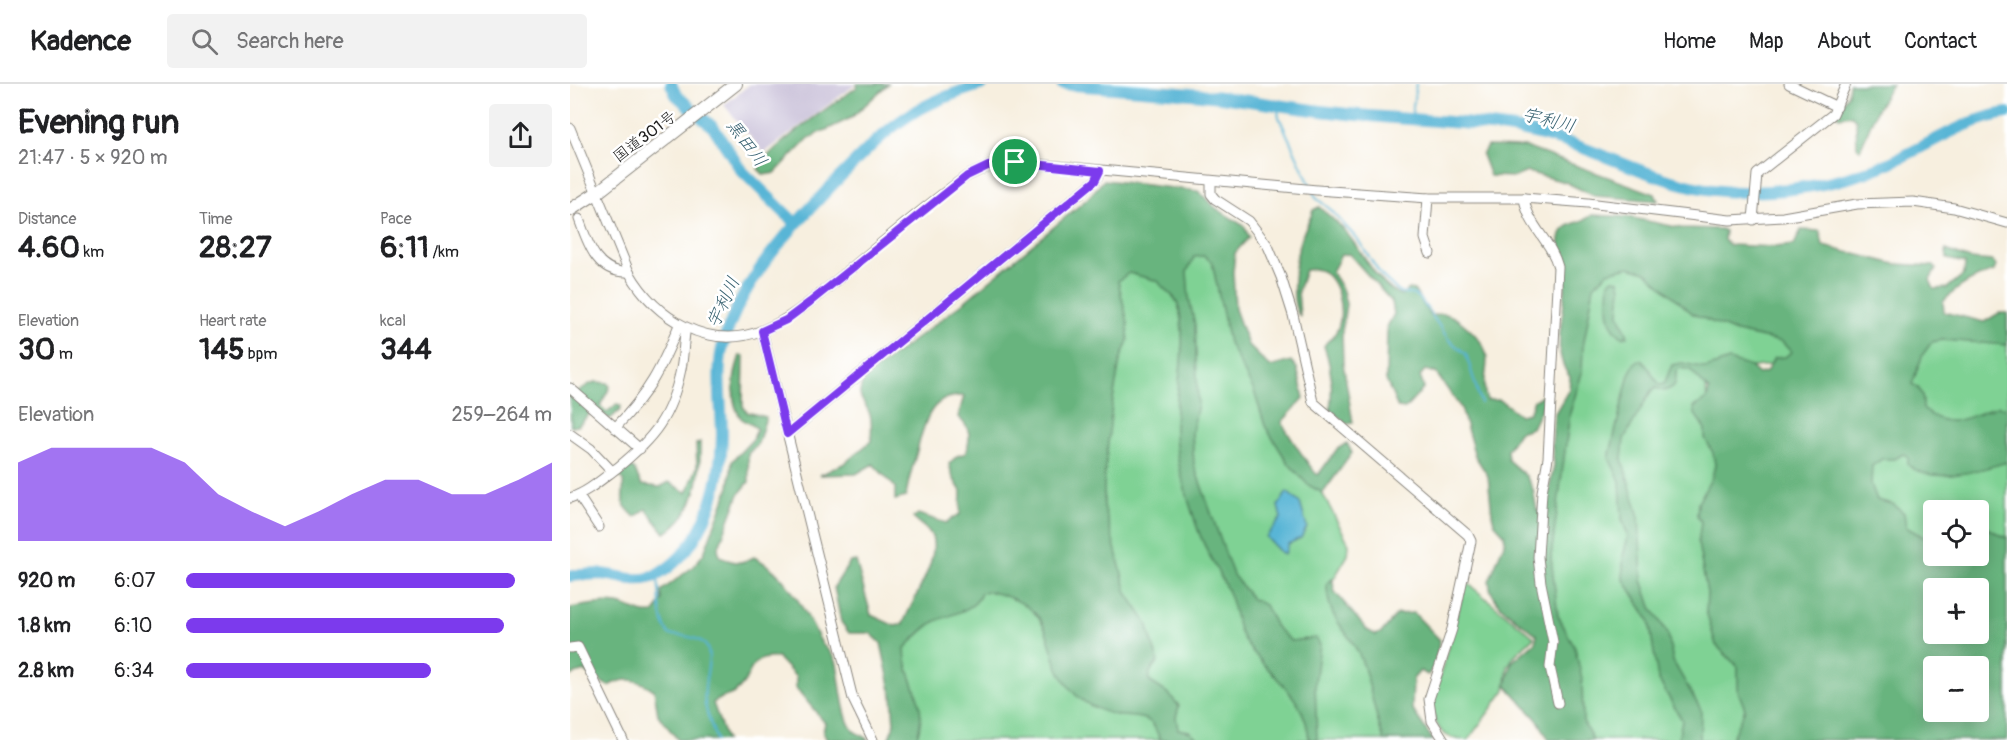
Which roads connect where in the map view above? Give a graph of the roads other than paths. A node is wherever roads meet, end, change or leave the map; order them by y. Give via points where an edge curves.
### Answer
1 (736, 84) edge
2 (1790, 84) edge
3 (1846, 84) edge
4 (1838, 107) junction
5 (570, 128) edge
6 (1100, 171) junction
7 (1211, 182) junction
8 (598, 192) junction
9 (1428, 198) junction
10 (1524, 198) junction
11 (574, 214) edge
12 (1753, 220) junction
13 (2007, 223) edge
14 (1430, 253) dead end
15 (629, 272) junction
16 (683, 326) junction
17 (762, 331) junction
18 (570, 388) edge
19 (615, 428) junction
20 (570, 434) edge
21 (787, 434) junction
22 (640, 449) junction
23 (612, 471) junction
24 (574, 496) edge
25 (599, 527) dead end
26 (570, 648) edge
27 (1558, 703) dead end
28 (622, 740) edge
29 (873, 740) edge
30 (1444, 740) edge

1 - 8 highway, 国道301号
2 - 4 street
3 - 4 street
4 - 12 street via 1822,124 1761,170 1756,177
5 - 8 street
6 - 7 street
6 - 17 street via 1015,162 988,166 967,176 786,320
6 - 21 street via 1095,181
7 - 9 street
7 - 30 street via 1215,199 1249,221 1268,246 1293,315 1313,402 1471,541 1452,629 1429,699 1432,721
8 - 11 highway, 国道301号
8 - 15 street
9 - 10 street
9 - 14 street via 1425,238
10 - 12 street via 1698,218
10 - 27 street via 1526,215 1555,256 1558,267 1548,458 1542,485 1538,557 1553,642 1550,667
11 - 15 street via 598,261 617,272
12 - 13 street via 1893,201 1954,208
15 - 16 street via 650,304
16 - 17 street via 710,335
16 - 19 street via 644,398
16 - 22 street via 681,369 669,411
17 - 21 street
18 - 19 street
19 - 22 street
20 - 23 street
21 - 29 street via 853,699
22 - 23 street
23 - 24 street
24 - 25 street
26 - 28 street via 578,647

